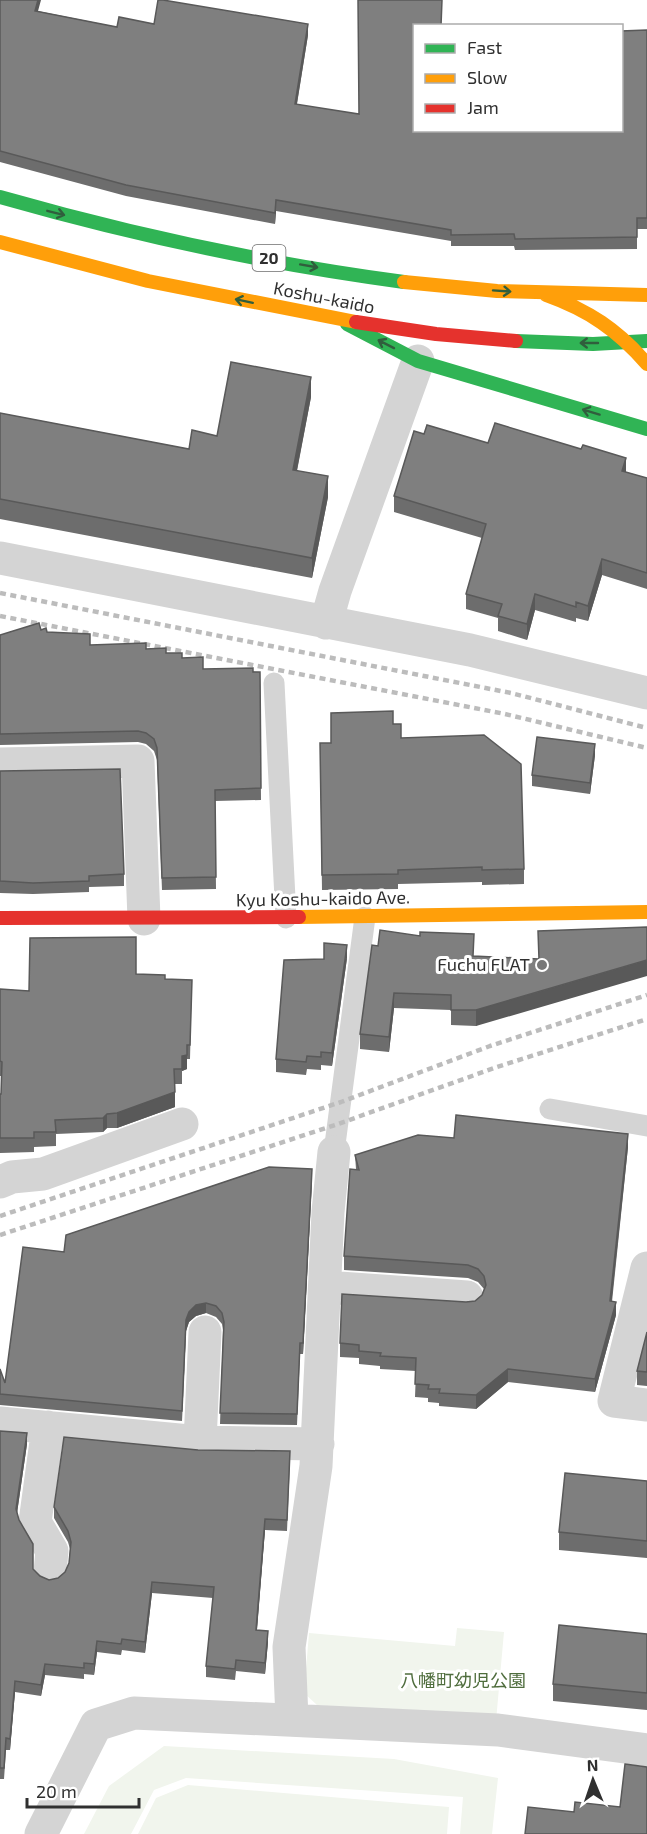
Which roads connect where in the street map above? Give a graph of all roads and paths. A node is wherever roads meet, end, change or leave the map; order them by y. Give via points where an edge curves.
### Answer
1 (0, 197) edge
2 (0, 242) edge
3 (542, 294) junction
4 (647, 295) edge
5 (343, 322) junction
6 (647, 341) edge
7 (629, 343) junction
8 (418, 361) junction
9 (647, 364) edge
10 (647, 429) edge
11 (0, 558) edge
12 (326, 623) junction
13 (274, 683) dead end
14 (647, 693) edge
15 (0, 764) edge
16 (647, 912) edge
17 (365, 917) junction
18 (0, 918) edge
19 (286, 918) junction
20 (144, 919) junction
21 (550, 1109) dead end
22 (182, 1124) dead end
23 (647, 1126) edge
24 (334, 1152) joint
25 (0, 1182) edge
26 (647, 1268) edge
27 (325, 1287) junction
28 (466, 1297) dead end
29 (205, 1332) dead end
30 (647, 1405) edge
31 (0, 1423) edge
32 (48, 1427) junction
33 (200, 1442) junction
34 (318, 1444) junction
35 (50, 1572) dead end
36 (292, 1719) junction
37 (647, 1750) edge
38 (41, 1834) edge

1 -> 3 main road, Koshu-kaido / 20 via 52,213 194,245 352,274
5 -> 2 main road, Koshu-kaido via 175,287
3 - 4 main road, Koshu-kaido / 20
3 - 7 main road via 582,307 608,323
7 -> 5 main road, Koshu-kaido via 448,337
8 -> 5 main road
6 - 7 main road, Koshu-kaido
7 - 9 main road
10 -> 8 main road
8 - 12 street via 334,591
11 - 12 street
12 - 14 street via 470,650
13 - 19 lane
15 - 20 street via 138,761
16 - 17 main road, Kyu Koshu-kaido Ave.
17 - 19 main road, Kyu Koshu-kaido Ave.
17 - 24 lane
18 - 20 main road, Kyu Koshu-kaido Ave.
19 - 20 main road, Kyu Koshu-kaido Ave.
21 - 23 lane
22 - 25 street via 43,1174
24 - 27 street
26 - 30 street via 614,1401
27 - 28 street
27 - 34 street
29 - 33 street
31 - 32 street
32 - 33 street
32 - 35 street via 35,1522 52,1551
33 - 34 street
34 - 36 street via 289,1647
36 - 37 street via 498,1730
36 - 38 street via 134,1713 96,1725

